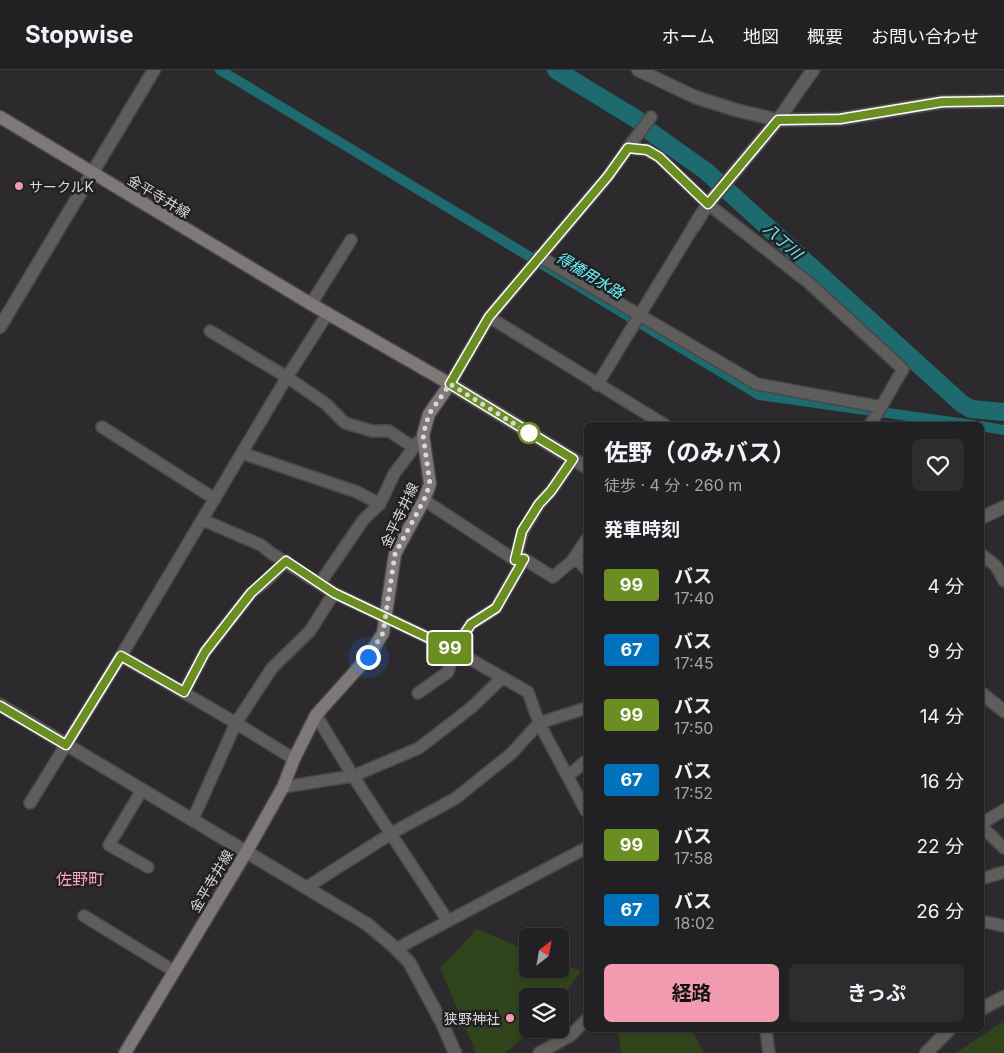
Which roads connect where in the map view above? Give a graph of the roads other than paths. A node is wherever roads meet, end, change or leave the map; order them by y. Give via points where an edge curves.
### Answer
1 (154, 70) edge
2 (638, 70) edge
3 (813, 70) edge
4 (1004, 101) edge
5 (0, 117) edge
6 (651, 117) dead end
7 (778, 120) junction
8 (628, 148) junction
9 (92, 174) junction
10 (708, 204) junction
11 (694, 226) joint
12 (350, 240) dead end
13 (537, 259) junction
14 (311, 304) junction
15 (328, 313) junction
16 (489, 317) junction
17 (638, 319) junction
18 (0, 327) edge
19 (210, 331) dead end
20 (287, 377) junction
21 (450, 384) junction
22 (597, 385) junction
23 (881, 407) junction
24 (872, 421) edge
25 (660, 422) edge
26 (102, 427) dead end
27 (423, 435) junction
28 (413, 447) junction
29 (242, 453) junction
30 (573, 459) junction
31 (584, 466) edge
32 (215, 499) junction
33 (424, 500) junction
34 (380, 504) junction
35 (1004, 506) edge
36 (984, 516) edge
37 (203, 520) junction
38 (584, 543) edge
39 (984, 556) edge
40 (520, 559) junction
41 (286, 561) junction
42 (572, 561) junction
43 (584, 567) edge
44 (1004, 581) edge
45 (320, 583) junction
46 (334, 593) junction
47 (385, 616) junction
48 (454, 650) junction
49 (121, 656) junction
50 (502, 678) junction
51 (184, 692) junction
52 (418, 693) dead end
53 (984, 695) edge
54 (0, 706) edge
55 (584, 709) edge
56 (1004, 711) edge
57 (316, 715) junction
58 (236, 723) junction
59 (539, 723) junction
60 (66, 745) junction
61 (294, 760) junction
62 (584, 763) edge
63 (353, 776) junction
64 (568, 776) junction
65 (283, 788) junction
66 (142, 790) junction
67 (30, 803) dead end
68 (584, 807) edge
69 (1004, 810) edge
70 (193, 819) junction
71 (984, 823) edge
72 (984, 828) edge
73 (392, 834) junction
74 (1004, 848) edge
75 (584, 849) edge
76 (247, 851) junction
77 (148, 867) dead end
78 (1004, 872) edge
79 (984, 878) edge
80 (307, 887) junction
81 (84, 916) dead end
82 (448, 921) junction
83 (984, 922) edge
84 (1004, 926) edge
85 (396, 949) junction
86 (174, 970) junction
87 (1004, 996) edge
88 (984, 1007) edge
89 (584, 1022) edge
90 (766, 1032) edge
91 (947, 1032) edge
92 (125, 1053) edge
93 (455, 1053) edge
94 (539, 1053) edge
95 (769, 1053) edge
96 (926, 1053) edge

1 - 9 street
2 - 7 street via 695,97
3 - 7 street
4 - 7 street via 942,102 840,119
5 - 9 main road, 金平寺井線
6 - 8 street
7 - 10 street
8 - 10 street via 647,150 659,157
8 - 13 street
9 - 14 main road, 金平寺井線
9 - 18 street
10 - 11 street
10 - 23 street via 804,278 903,369
11 - 17 street
12 - 14 street
13 - 16 street
13 - 17 street
14 - 15 main road, 金平寺井線
15 - 20 street
15 - 21 main road, 金平寺井線
16 - 21 street
16 - 22 street
17 - 22 street
17 - 23 street via 757,384
19 - 20 street
20 - 28 street via 326,404 345,423 389,432
20 - 29 street
21 - 27 main road, 金平寺井線 via 429,414
21 - 30 street
22 - 25 street
23 - 24 street
26 - 32 street
27 - 28 street
27 - 33 main road, 金平寺井線 via 430,484
28 - 34 street via 394,474
29 - 32 street
29 - 34 street via 358,492
30 - 31 street
30 - 40 street via 522,531
32 - 37 street
33 - 40 street
33 - 47 main road, 金平寺井線 via 395,554
34 - 45 street via 364,519
35 - 36 street
37 - 41 street via 261,544
37 - 49 street
38 - 42 street
39 - 44 street via 996,566
40 - 42 street via 553,577
40 - 48 street via 496,608 471,624
41 - 45 street
41 - 51 street via 251,593 211,644
42 - 43 street via 579,561
45 - 46 street
46 - 47 street
46 - 58 street via 310,632 272,668
47 - 48 street
47 - 57 main road, 金平寺井線 via 383,633 368,657
48 - 50 street
48 - 52 street via 448,672
49 - 51 street
49 - 60 street
50 - 59 street via 528,692
50 - 63 street via 472,707 418,748
51 - 58 street
53 - 56 street
54 - 60 street
55 - 59 street
57 - 61 main road, 金平寺井線
57 - 63 street
58 - 61 street
58 - 70 street
59 - 64 street
59 - 73 street via 512,753 456,798
60 - 66 street
60 - 67 street
61 - 65 main road, 金平寺井線
62 - 64 street
63 - 65 street
63 - 73 street
64 - 68 street
65 - 76 main road, 金平寺井線
66 - 70 street
66 - 77 street via 109,845
69 - 71 street
70 - 76 street
72 - 74 street
73 - 80 street
73 - 82 street
75 - 82 street
76 - 80 street
76 - 86 main road, 金平寺井線
78 - 79 street
80 - 85 street via 367,924
81 - 86 street
82 - 85 street
83 - 84 street
85 - 93 street via 418,976
86 - 92 main road, 金平寺井線
87 - 88 street
89 - 94 street via 570,1036
90 - 95 street
91 - 96 street

